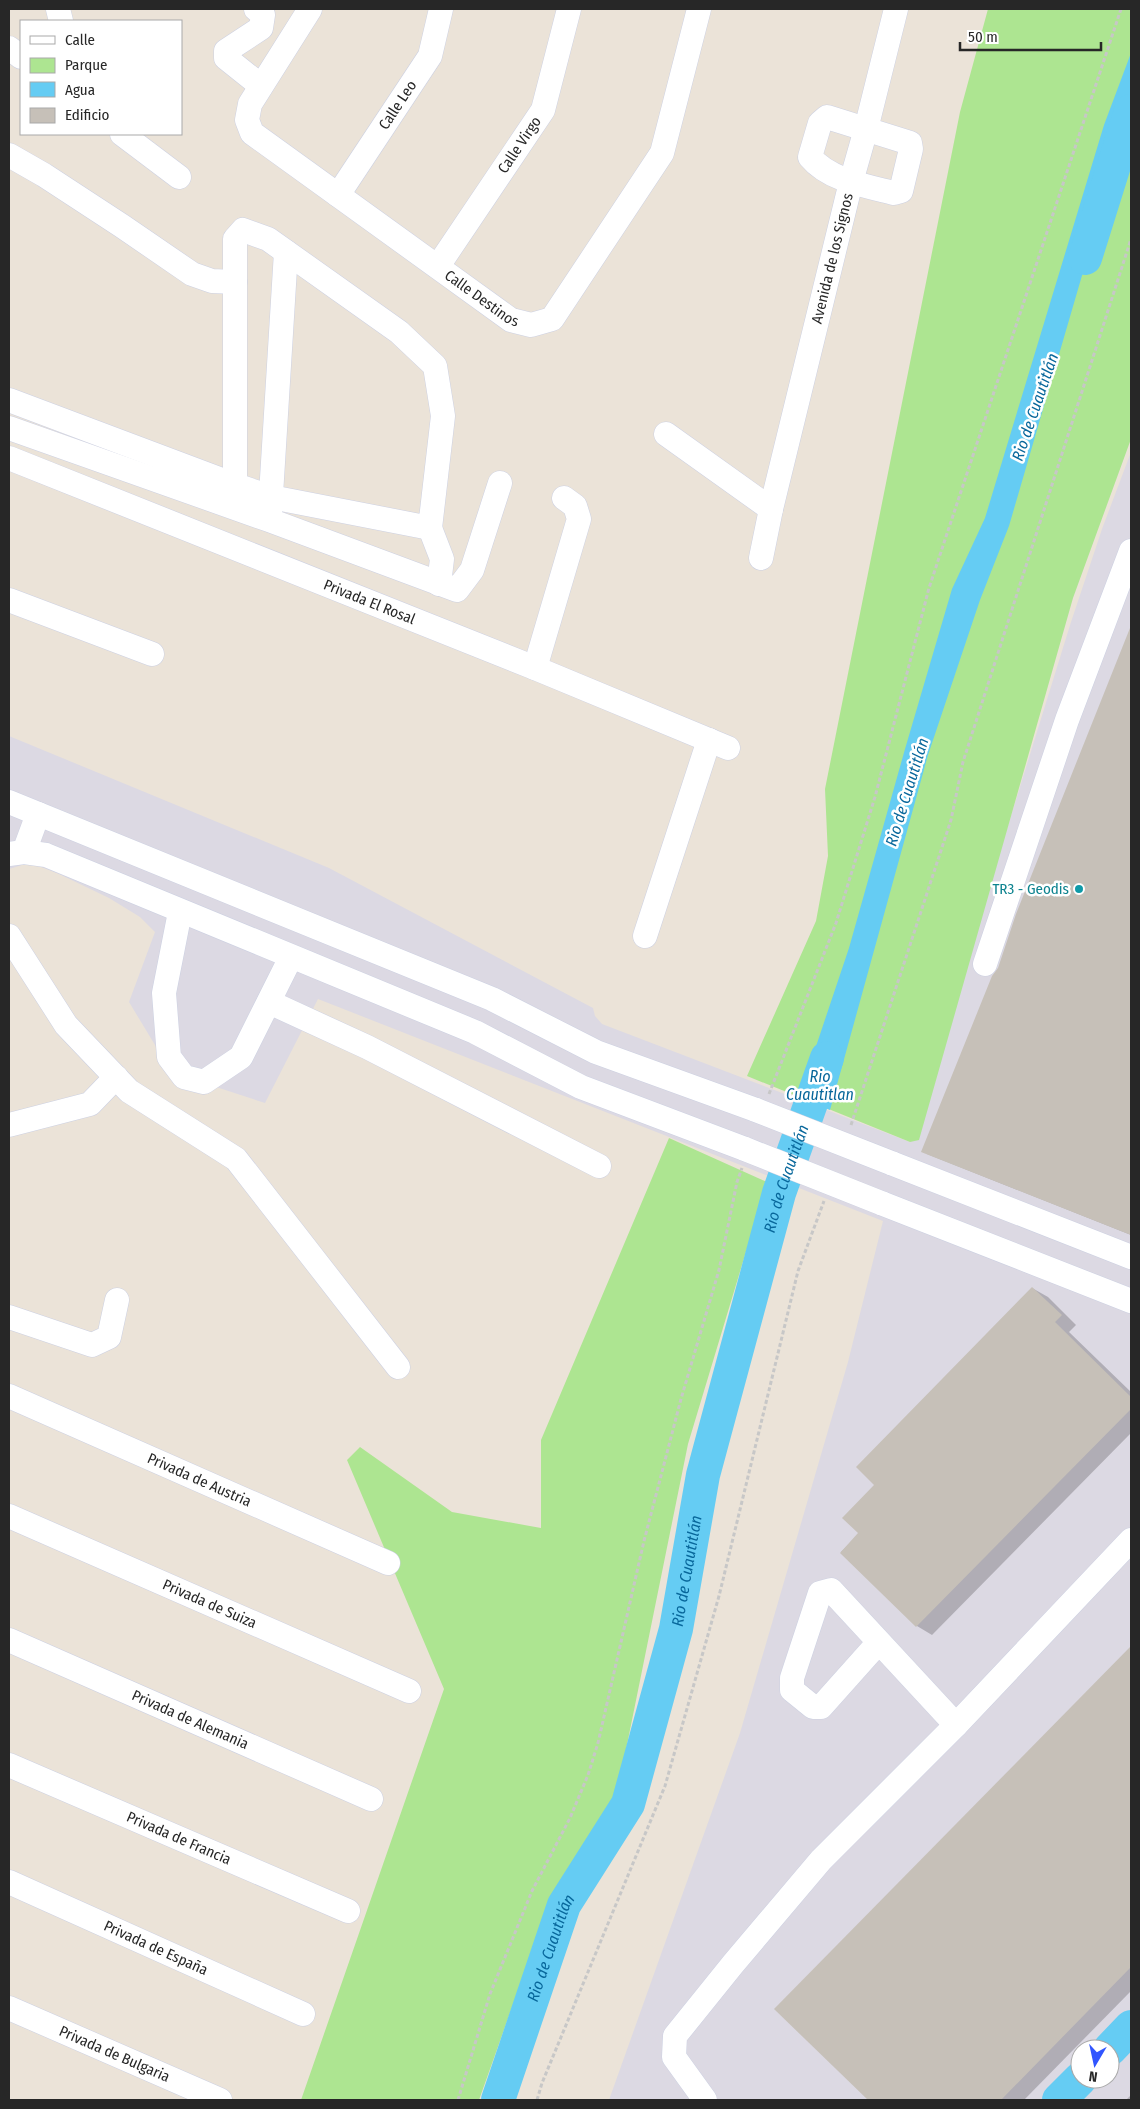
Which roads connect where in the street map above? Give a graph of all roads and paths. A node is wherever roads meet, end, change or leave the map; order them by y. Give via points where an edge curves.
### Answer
1 (256, 9) edge
2 (310, 9) edge
3 (441, 9) edge
4 (569, 9) edge
5 (699, 9) edge
6 (896, 9) edge
7 (1121, 9) edge
8 (9, 48) edge
9 (20, 57) edge
10 (261, 86) junction
11 (866, 129) junction
12 (123, 135) edge
13 (9, 155) edge
14 (179, 177) dead end
15 (851, 182) junction
16 (338, 195) junction
17 (1131, 239) edge
18 (286, 252) junction
19 (438, 266) junction
20 (235, 282) junction
21 (9, 400) edge
22 (9, 428) edge
23 (666, 434) dead end
24 (9, 458) edge
25 (500, 483) dead end
26 (235, 485) junction
27 (271, 497) junction
28 (564, 498) dead end
29 (771, 509) junction
30 (269, 520) junction
31 (430, 528) junction
32 (1131, 552) edge
33 (761, 558) dead end
34 (439, 584) junction
35 (9, 600) edge
36 (152, 654) dead end
37 (535, 668) junction
38 (9, 802) edge
39 (38, 814) junction
40 (16, 853) edge
41 (168, 866) junction
42 (229, 893) junction
43 (155, 901) junction
44 (180, 912) junction
45 (216, 926) junction
46 (9, 936) edge
47 (645, 936) dead end
48 (291, 957) junction
49 (985, 964) dead end
50 (438, 976) junction
51 (269, 1002) junction
52 (423, 1011) junction
53 (116, 1077) junction
54 (762, 1104) junction
55 (9, 1125) edge
56 (848, 1132) dead end
57 (744, 1156) junction
58 (599, 1166) dead end
59 (825, 1197) dead end
60 (1131, 1257) edge
61 (117, 1300) dead end
62 (1131, 1302) edge
63 (9, 1317) edge
64 (398, 1367) dead end
65 (9, 1396) edge
66 (9, 1516) edge
67 (1131, 1540) edge
68 (388, 1563) dead end
69 (9, 1640) edge
70 (879, 1642) junction
71 (409, 1691) dead end
72 (956, 1725) junction
73 (9, 1765) edge
74 (371, 1799) dead end
75 (9, 1882) edge
76 (348, 1911) dead end
77 (9, 2008) edge
78 (303, 2014) dead end
79 (220, 2100) edge
80 (458, 2100) edge
81 (537, 2100) edge
82 (705, 2100) edge

1 - 10 street via 263,15 261,28 226,51 226,58
2 - 10 street, Calle Destinos
3 - 16 street, Calle Leo via 430,56
4 - 19 street, Calle Virgo via 543,110
5 - 19 street, Calle Destinos via 662,154 552,319 531,325 511,320
6 - 11 street, Avenida de los Signos
7 - 54 path via 929,588 875,797 836,923
8 - 9 street
10 - 16 street, Calle Destinos via 250,104 247,120 252,133
11 - 15 street, Avenida de los Signos
11 - 15 street via 827,117 820,123 810,157 816,164
11 - 15 street via 910,143 901,191 894,193
12 - 14 street
13 - 20 street via 192,274 212,281
15 - 29 street, Avenida de los Signos
16 - 19 street, Calle Destinos
17 - 56 path via 963,762 951,820
18 - 20 street via 268,239 243,230 235,240
18 - 27 street
18 - 31 street via 399,332 435,366 443,416
20 - 26 street
21 - 26 street
22 - 30 street
23 - 29 street
24 - 37 street, Privada El Rosal
25 - 34 street via 472,570 457,590
26 - 27 street
27 - 30 street
27 - 31 street
28 - 37 street via 576,506 579,519
29 - 33 street, Avenida de los Signos
30 - 34 street
31 - 34 street via 442,559
32 - 49 street via 1067,720
35 - 36 street
37 - 47 street, Privada El Rosal via 719,744
38 - 39 street
39 - 40 street
39 - 41 street
40 - 43 street via 46,855
41 - 42 street
41 - 43 street
42 - 45 street
42 - 50 street
43 - 44 street
44 - 45 street
44 - 51 street via 164,993 169,1057 184,1077 204,1082 241,1057
45 - 48 street
46 - 53 street via 66,1025
48 - 51 street
48 - 52 street
50 - 52 street
50 - 54 street via 492,998 596,1052
51 - 58 street
52 - 57 street via 475,1032 581,1087
53 - 55 street via 90,1104
53 - 64 street via 129,1091 236,1159
54 - 60 street, bridge via 891,1163
57 - 62 street, bridge via 881,1203
57 - 80 path via 719,1270 644,1541 598,1743 570,1818 532,1891 497,1977
59 - 81 path via 798,1271 719,1596 665,1786
61 - 63 street via 109,1337 92,1345
65 - 68 street, Privada de Austria
66 - 71 street, Privada de Suiza
67 - 72 street
69 - 74 street, Privada de Alemania
70 - 70 street via 831,1590 820,1593 792,1678 792,1690 813,1707 821,1707
70 - 72 street
72 - 82 street via 821,1860 732,1964 676,2036 674,2057
73 - 76 street, Privada de Francia
75 - 78 street, Privada de España
77 - 79 street, Privada de Bulgaria

